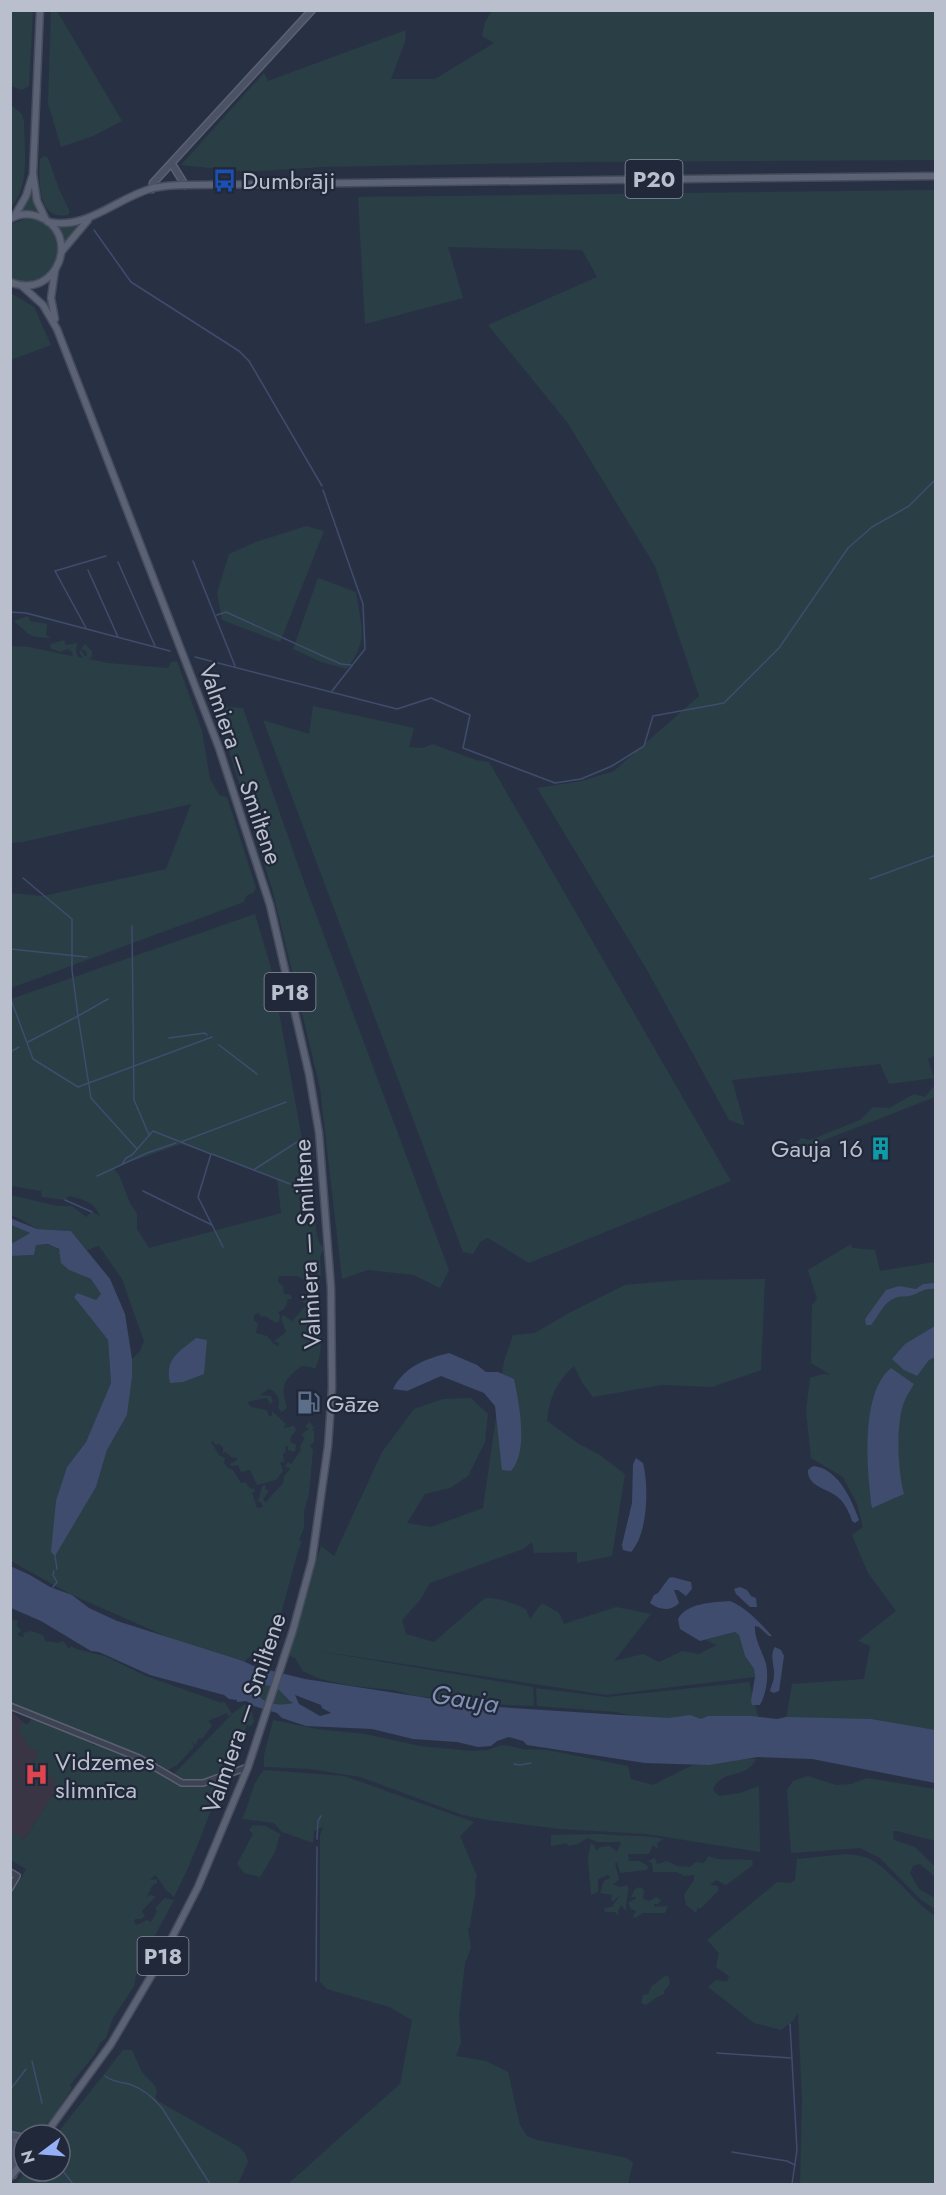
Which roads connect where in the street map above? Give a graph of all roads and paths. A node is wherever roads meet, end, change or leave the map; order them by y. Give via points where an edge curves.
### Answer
1 (40, 10) edge
2 (312, 10) edge
3 (172, 164) junction
4 (33, 174) junction
5 (936, 176) edge
6 (185, 185) junction
7 (152, 189) junction
8 (12, 218) edge
9 (88, 219) junction
10 (46, 220) junction
11 (62, 252) junction
12 (55, 270) junction
13 (10, 282) edge
14 (22, 286) junction
15 (57, 328) junction
16 (10, 1706) edge
17 (248, 1767) junction
18 (10, 1872) edge
19 (10, 1888) edge
20 (54, 2123) edge
21 (10, 2137) edge
22 (11, 2176) edge

1 - 4 main road
2 - 3 main road
3 - 6 main road
3 - 7 main road
4 - 8 main road via 26,196
4 - 10 main road via 37,201
5 - 6 main road, P20
6 - 7 main road, P20
7 - 9 main road, P20
8 - 10 main road via 31,214
9 - 10 main road, P20 via 59,224
9 - 11 main road, P20
10 - 11 main road via 58,233
11 - 12 main road, P18
12 - 14 main road via 38,284
12 - 15 main road, Valmiera — Smiltene / P18 via 51,298
13 - 14 main road, P18
14 - 15 main road, Valmiera — Smiltene / P18 via 43,304
15 - 17 main road, Valmiera — Smiltene / P18 via 227,770 270,905 319,1133 331,1288 328,1446 305,1592
16 - 17 street via 139,1758 182,1783 204,1783
17 - 20 main road, Valmiera — Smiltene / P18 via 198,1887 160,1961 111,2044
18 - 19 street via 17,1876
21 - 22 main road via 15,2151

